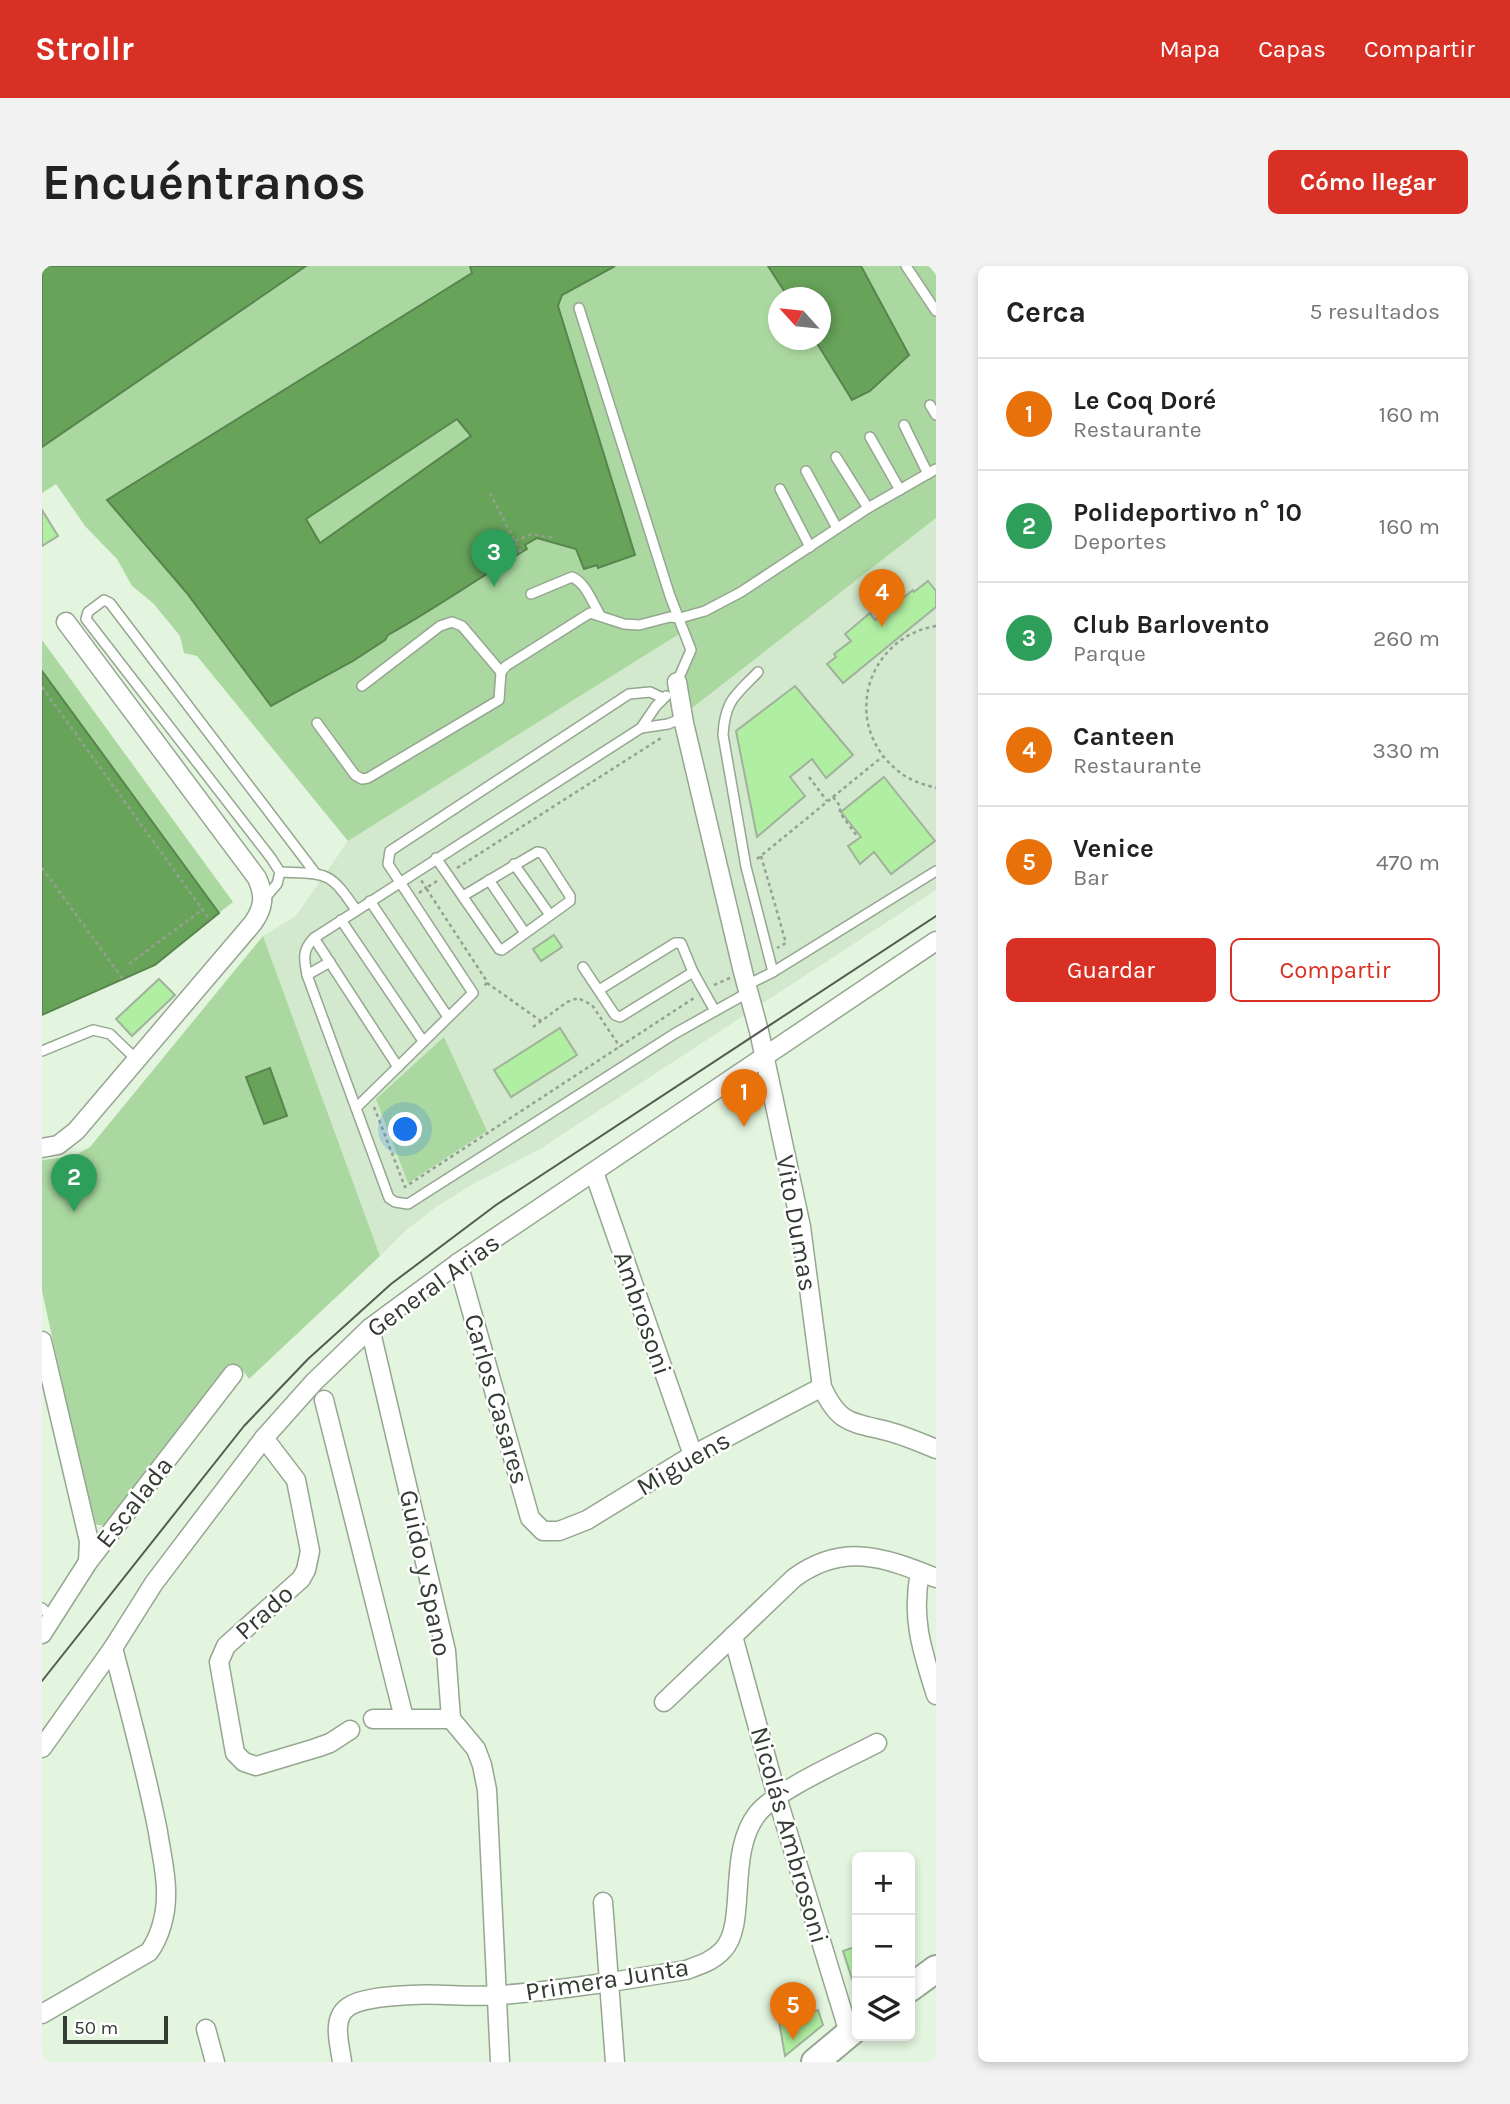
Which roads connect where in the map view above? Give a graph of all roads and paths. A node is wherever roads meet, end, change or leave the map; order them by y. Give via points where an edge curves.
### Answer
1 (906, 266) edge
2 (579, 308) dead end
3 (936, 312) edge
4 (930, 405) dead end
5 (936, 415) edge
6 (904, 425) dead end
7 (870, 437) dead end
8 (836, 457) dead end
9 (806, 471) dead end
10 (932, 472) edge
11 (780, 489) dead end
12 (900, 490) junction
13 (490, 493) dead end
14 (868, 508) junction
15 (837, 528) junction
16 (553, 538) dead end
17 (515, 541) junction
18 (810, 547) junction
19 (521, 553) dead end
20 (531, 594) dead end
21 (600, 615) junction
22 (680, 618) junction
23 (66, 622) dead end
24 (936, 626) edge
25 (758, 672) dead end
26 (501, 673) junction
27 (362, 686) dead end
28 (42, 687) edge
29 (673, 690) junction
30 (684, 720) junction
31 (317, 723) dead end
32 (641, 728) junction
33 (882, 756) junction
34 (810, 777) dead end
35 (922, 784) junction
36 (936, 788) edge
37 (919, 790) dead end
38 (833, 797) junction
39 (827, 801) junction
40 (857, 836) dead end
41 (761, 855) junction
42 (436, 858) junction
43 (514, 864) junction
44 (746, 867) junction
45 (42, 868) edge
46 (936, 871) edge
47 (280, 872) junction
48 (415, 872) junction
49 (316, 874) junction
50 (448, 874) junction
51 (489, 880) junction
52 (399, 882) junction
53 (426, 888) junction
54 (463, 896) junction
55 (264, 899) junction
56 (410, 899) junction
57 (370, 901) junction
58 (203, 909) junction
59 (356, 911) junction
60 (550, 915) junction
61 (210, 920) dead end
62 (341, 920) junction
63 (525, 933) junction
64 (314, 938) junction
65 (936, 941) edge
66 (768, 953) junction
67 (330, 962) junction
68 (129, 964) dead end
69 (583, 967) dead end
70 (693, 972) junction
71 (773, 972) junction
72 (307, 975) junction
73 (123, 979) dead end
74 (487, 983) junction
75 (746, 983) junction
76 (599, 990) junction
77 (704, 992) junction
78 (477, 993) dead end
79 (715, 1011) junction
80 (448, 1017) junction
81 (541, 1021) junction
82 (533, 1027) dead end
83 (423, 1041) junction
84 (620, 1047) junction
85 (42, 1051) edge
86 (764, 1058) junction
87 (136, 1060) junction
88 (398, 1067) junction
89 (372, 1099) dead end
90 (356, 1108) junction
91 (42, 1148) edge
92 (594, 1172) junction
93 (458, 1263) junction
94 (370, 1328) junction
95 (42, 1341) edge
96 (233, 1374) dead end
97 (822, 1387) junction
98 (324, 1400) dead end
99 (264, 1438) junction
100 (936, 1450) edge
101 (693, 1455) junction
102 (542, 1531) joint
103 (88, 1562) junction
104 (928, 1575) edge
105 (44, 1625) edge
106 (733, 1636) junction
107 (113, 1648) junction
108 (936, 1695) edge
109 (664, 1702) dead end
110 (404, 1718) junction
111 (451, 1718) junction
112 (373, 1719) dead end
113 (350, 1730) dead end
114 (877, 1743) dead end
115 (42, 1748) edge
116 (777, 1797) junction
117 (603, 1902) dead end
118 (936, 1969) edge
119 (610, 1982) junction
120 (915, 1984) edge
121 (498, 1996) junction
122 (42, 2014) edge
123 (852, 2027) edge
124 (206, 2029) dead end
125 (852, 2031) edge
126 (215, 2062) edge
127 (342, 2062) edge
128 (500, 2062) edge
129 (615, 2062) edge
130 (815, 2062) edge

1 - 3 lane
2 - 22 lane
4 - 5 lane
6 - 10 lane
7 - 12 lane
8 - 14 lane
9 - 15 lane
10 - 12 lane
11 - 18 lane
12 - 14 lane
13 - 17 path
14 - 15 lane
15 - 18 lane
16 - 17 path via 532,534
17 - 19 path
18 - 22 lane via 741,592
20 - 21 lane via 572,577 579,580
21 - 22 lane via 639,625
21 - 26 lane via 590,613
22 - 29 lane via 691,650
23 - 55 street via 257,878
24 - 33 path via 906,636 890,648 870,681 867,720
25 - 44 lane via 724,714 723,735
26 - 27 lane via 462,626 452,622 440,626
26 - 31 lane via 499,700 368,778 355,775
28 - 58 path
29 - 30 street, Vito Dumas
29 - 32 lane
29 - 52 lane via 629,694 390,851 388,864
30 - 32 lane
30 - 50 path
30 - 75 street, Vito Dumas
32 - 42 lane
33 - 35 path via 898,772
33 - 38 path
34 - 39 path
35 - 36 path
35 - 37 path
38 - 39 path
38 - 40 path
39 - 41 path
41 - 44 path
41 - 66 path via 786,943
42 - 48 lane
42 - 50 lane
43 - 51 lane
43 - 60 lane
43 - 60 lane via 532,853 542,853 570,896 570,901
44 - 66 lane
45 - 73 path
46 - 71 lane
47 - 49 lane
47 - 49 lane via 86,619 104,600
47 - 55 lane via 277,884
48 - 52 lane
48 - 53 path
49 - 59 lane via 339,886
50 - 53 path
50 - 54 lane
51 - 54 lane
51 - 63 lane
52 - 56 lane
52 - 57 lane
53 - 56 path
53 - 74 path
54 - 63 lane via 499,949
55 - 87 street via 253,923
56 - 80 lane via 473,993
57 - 59 lane
57 - 80 lane
58 - 61 path
58 - 68 path
59 - 62 lane
60 - 63 lane
62 - 64 lane
62 - 83 lane
64 - 67 lane
64 - 72 lane via 303,955
65 - 86 street, General Arias
66 - 71 lane
67 - 72 lane
67 - 88 lane
69 - 76 lane
70 - 76 lane via 620,1017
70 - 76 lane via 681,943 675,943
70 - 77 lane
71 - 75 lane
72 - 90 lane
74 - 78 path
74 - 81 path
75 - 77 path
75 - 79 lane
75 - 86 street, Vito Dumas
77 - 79 lane
77 - 84 path
79 - 90 lane via 408,1205 389,1198
80 - 83 lane
81 - 82 path
81 - 84 path via 578,998 592,1005
83 - 88 lane
84 - 89 path via 405,1187
85 - 87 lane via 93,1030 110,1034
86 - 92 street, General Arias
86 - 97 street, Vito Dumas via 801,1227
87 - 91 street via 67,1140
88 - 90 lane
92 - 93 street, General Arias
92 - 101 street, Ambrosoni
93 - 94 street, General Arias
93 - 102 street, Carlos Casares via 530,1518
94 - 99 street, General Arias
94 - 111 street, Guido y Spano via 446,1651
95 - 103 street via 89,1541
96 - 103 street, Escalada
97 - 100 street, Vito Dumas via 829,1402 849,1421
97 - 101 street, Miguens
98 - 110 street
99 - 107 street, General Arias via 161,1574
99 - 113 street, Prado via 296,1480 310,1550 301,1579 226,1646 219,1662 235,1753 256,1766 316,1748
101 - 102 street, Miguens via 587,1520 559,1531
103 - 105 street, Escalada
104 - 106 street via 876,1558 828,1559 794,1578
104 - 108 street via 915,1607
106 - 109 street
106 - 116 street, Nicolás Ambrosoni
107 - 115 street, General Arias
107 - 122 street via 149,1783 166,1897 156,1942 149,1952
110 - 111 street
110 - 112 street
111 - 121 street via 475,1749 487,1790
114 - 116 street, Primera Junta
116 - 119 street, Primera Junta via 758,1814 743,1841 733,1927 725,1949 709,1962 686,1970
116 - 123 street, Nicolás Ambrosoni
117 - 119 street
118 - 120 main road
119 - 121 street, Primera Junta
119 - 129 street
121 - 127 street, Primera Junta via 390,1996 349,2006 338,2025
121 - 128 street
124 - 126 street
125 - 130 main road

